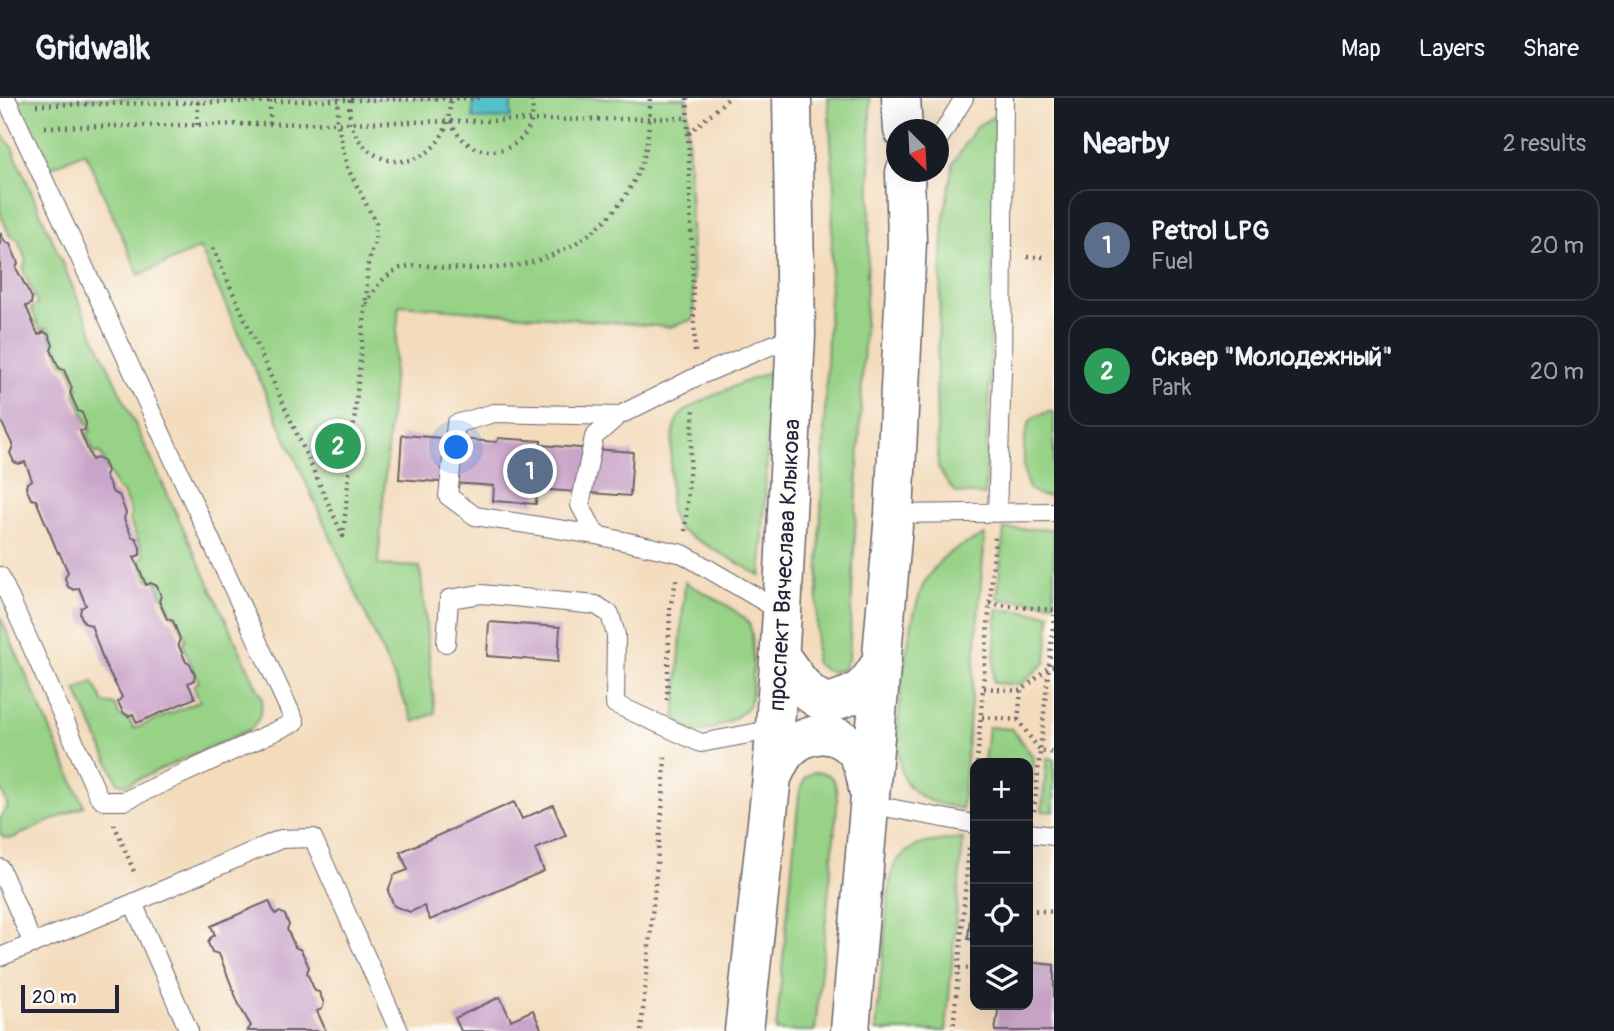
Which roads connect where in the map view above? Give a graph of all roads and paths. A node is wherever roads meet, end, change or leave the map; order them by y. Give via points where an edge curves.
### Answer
1 (52, 98) edge
2 (339, 98) edge
3 (427, 98) edge
4 (449, 98) edge
5 (458, 98) edge
6 (480, 98) edge
7 (531, 98) edge
8 (650, 98) edge
9 (729, 98) edge
10 (792, 98) edge
11 (901, 98) edge
12 (964, 98) edge
13 (1004, 98) edge
14 (351, 99) edge
15 (199, 100) edge
16 (270, 101) junction
17 (7, 102) edge
18 (50, 105) junction
19 (688, 118) dead end
20 (649, 119) junction
21 (902, 119) edge
22 (531, 121) junction
23 (449, 122) junction
24 (338, 123) junction
25 (351, 123) junction
26 (949, 123) edge
27 (270, 124) junction
28 (197, 125) junction
29 (19, 128) junction
30 (689, 134) dead end
31 (912, 182) edge
32 (212, 248) dead end
33 (365, 312) junction
34 (796, 335) junction
35 (618, 416) junction
36 (1054, 512) edge
37 (996, 513) junction
38 (894, 514) junction
39 (596, 535) junction
40 (0, 576) edge
41 (989, 604) junction
42 (1054, 610) edge
43 (782, 612) junction
44 (1054, 615) edge
45 (446, 643) dead end
46 (780, 656) junction
47 (882, 661) junction
48 (1052, 666) edge
49 (984, 688) junction
50 (1021, 691) junction
51 (982, 717) junction
52 (1018, 720) junction
53 (775, 729) junction
54 (1040, 751) junction
55 (1054, 752) edge
56 (978, 758) edge
57 (772, 777) junction
58 (868, 800) junction
59 (104, 802) junction
60 (1031, 821) edge
61 (970, 823) edge
62 (1033, 833) edge
63 (1054, 835) edge
64 (970, 855) edge
65 (0, 868) edge
66 (139, 900) junction
67 (1033, 910) edge
68 (1054, 912) edge
69 (33, 944) junction
70 (0, 957) edge
71 (959, 968) junction
72 (970, 969) edge
73 (189, 1031) edge
74 (399, 1031) edge
75 (744, 1031) edge
76 (850, 1031) edge
77 (953, 1031) edge

1 - 18 path
2 - 24 path
3 - 4 path
3 - 14 path
4 - 5 path
4 - 23 path
5 - 6 path
7 - 22 path
8 - 20 path
9 - 30 path
10 - 34 main road, проспект Вячеслава Клыкова
11 - 21 main road
12 - 26 lane
13 - 37 lane
14 - 16 path
14 - 25 path
15 - 16 path
15 - 18 path
15 - 28 path
16 - 27 path
17 - 18 path
17 - 29 lane
19 - 20 path
20 - 22 path
20 - 33 path via 639,171 620,204 586,238 544,260 496,268 408,265 379,283
22 - 23 path
22 - 23 path via 510,147 486,152 464,143
23 - 25 path
23 - 25 path via 421,156 393,161 367,149
24 - 25 path
24 - 27 path
24 - 33 path via 347,167 376,223
27 - 28 path
28 - 29 path
29 - 59 lane via 295,722 124,801
31 - 38 main road
32 - 33 path via 343,536
34 - 35 lane
34 - 43 main road, проспект Вячеслава Клыкова
35 - 39 lane via 594,437 580,505
35 - 39 lane via 494,413 456,424 449,496 475,516
36 - 37 lane
37 - 38 lane
37 - 41 path
38 - 47 main road
39 - 43 lane via 683,554
40 - 59 lane
41 - 42 path
41 - 49 path
43 - 46 main road, проспект Вячеслава Клыкова
44 - 48 path
45 - 53 lane via 449,599 481,594 596,606 610,614 616,635 615,704 701,743
46 - 47 main road via 805,688 829,702 852,696 869,683
46 - 53 main road, проспект Вячеслава Клыкова
47 - 58 main road
48 - 50 path
48 - 54 path
49 - 50 path
49 - 51 path
50 - 52 path
51 - 52 path
51 - 56 path
52 - 54 path
53 - 57 main road, проспект Вячеслава Клыкова
54 - 55 path
54 - 60 path
57 - 58 main road via 786,751 799,740 816,733 836,736 854,749 866,771
57 - 75 main road, проспект Вячеслава Клыкова
58 - 61 lane
58 - 76 main road
59 - 66 path
62 - 63 lane
64 - 71 path
65 - 69 lane
66 - 69 lane
66 - 73 lane
66 - 74 lane via 281,839 313,838
67 - 68 path
69 - 70 lane
71 - 72 path
71 - 77 path

